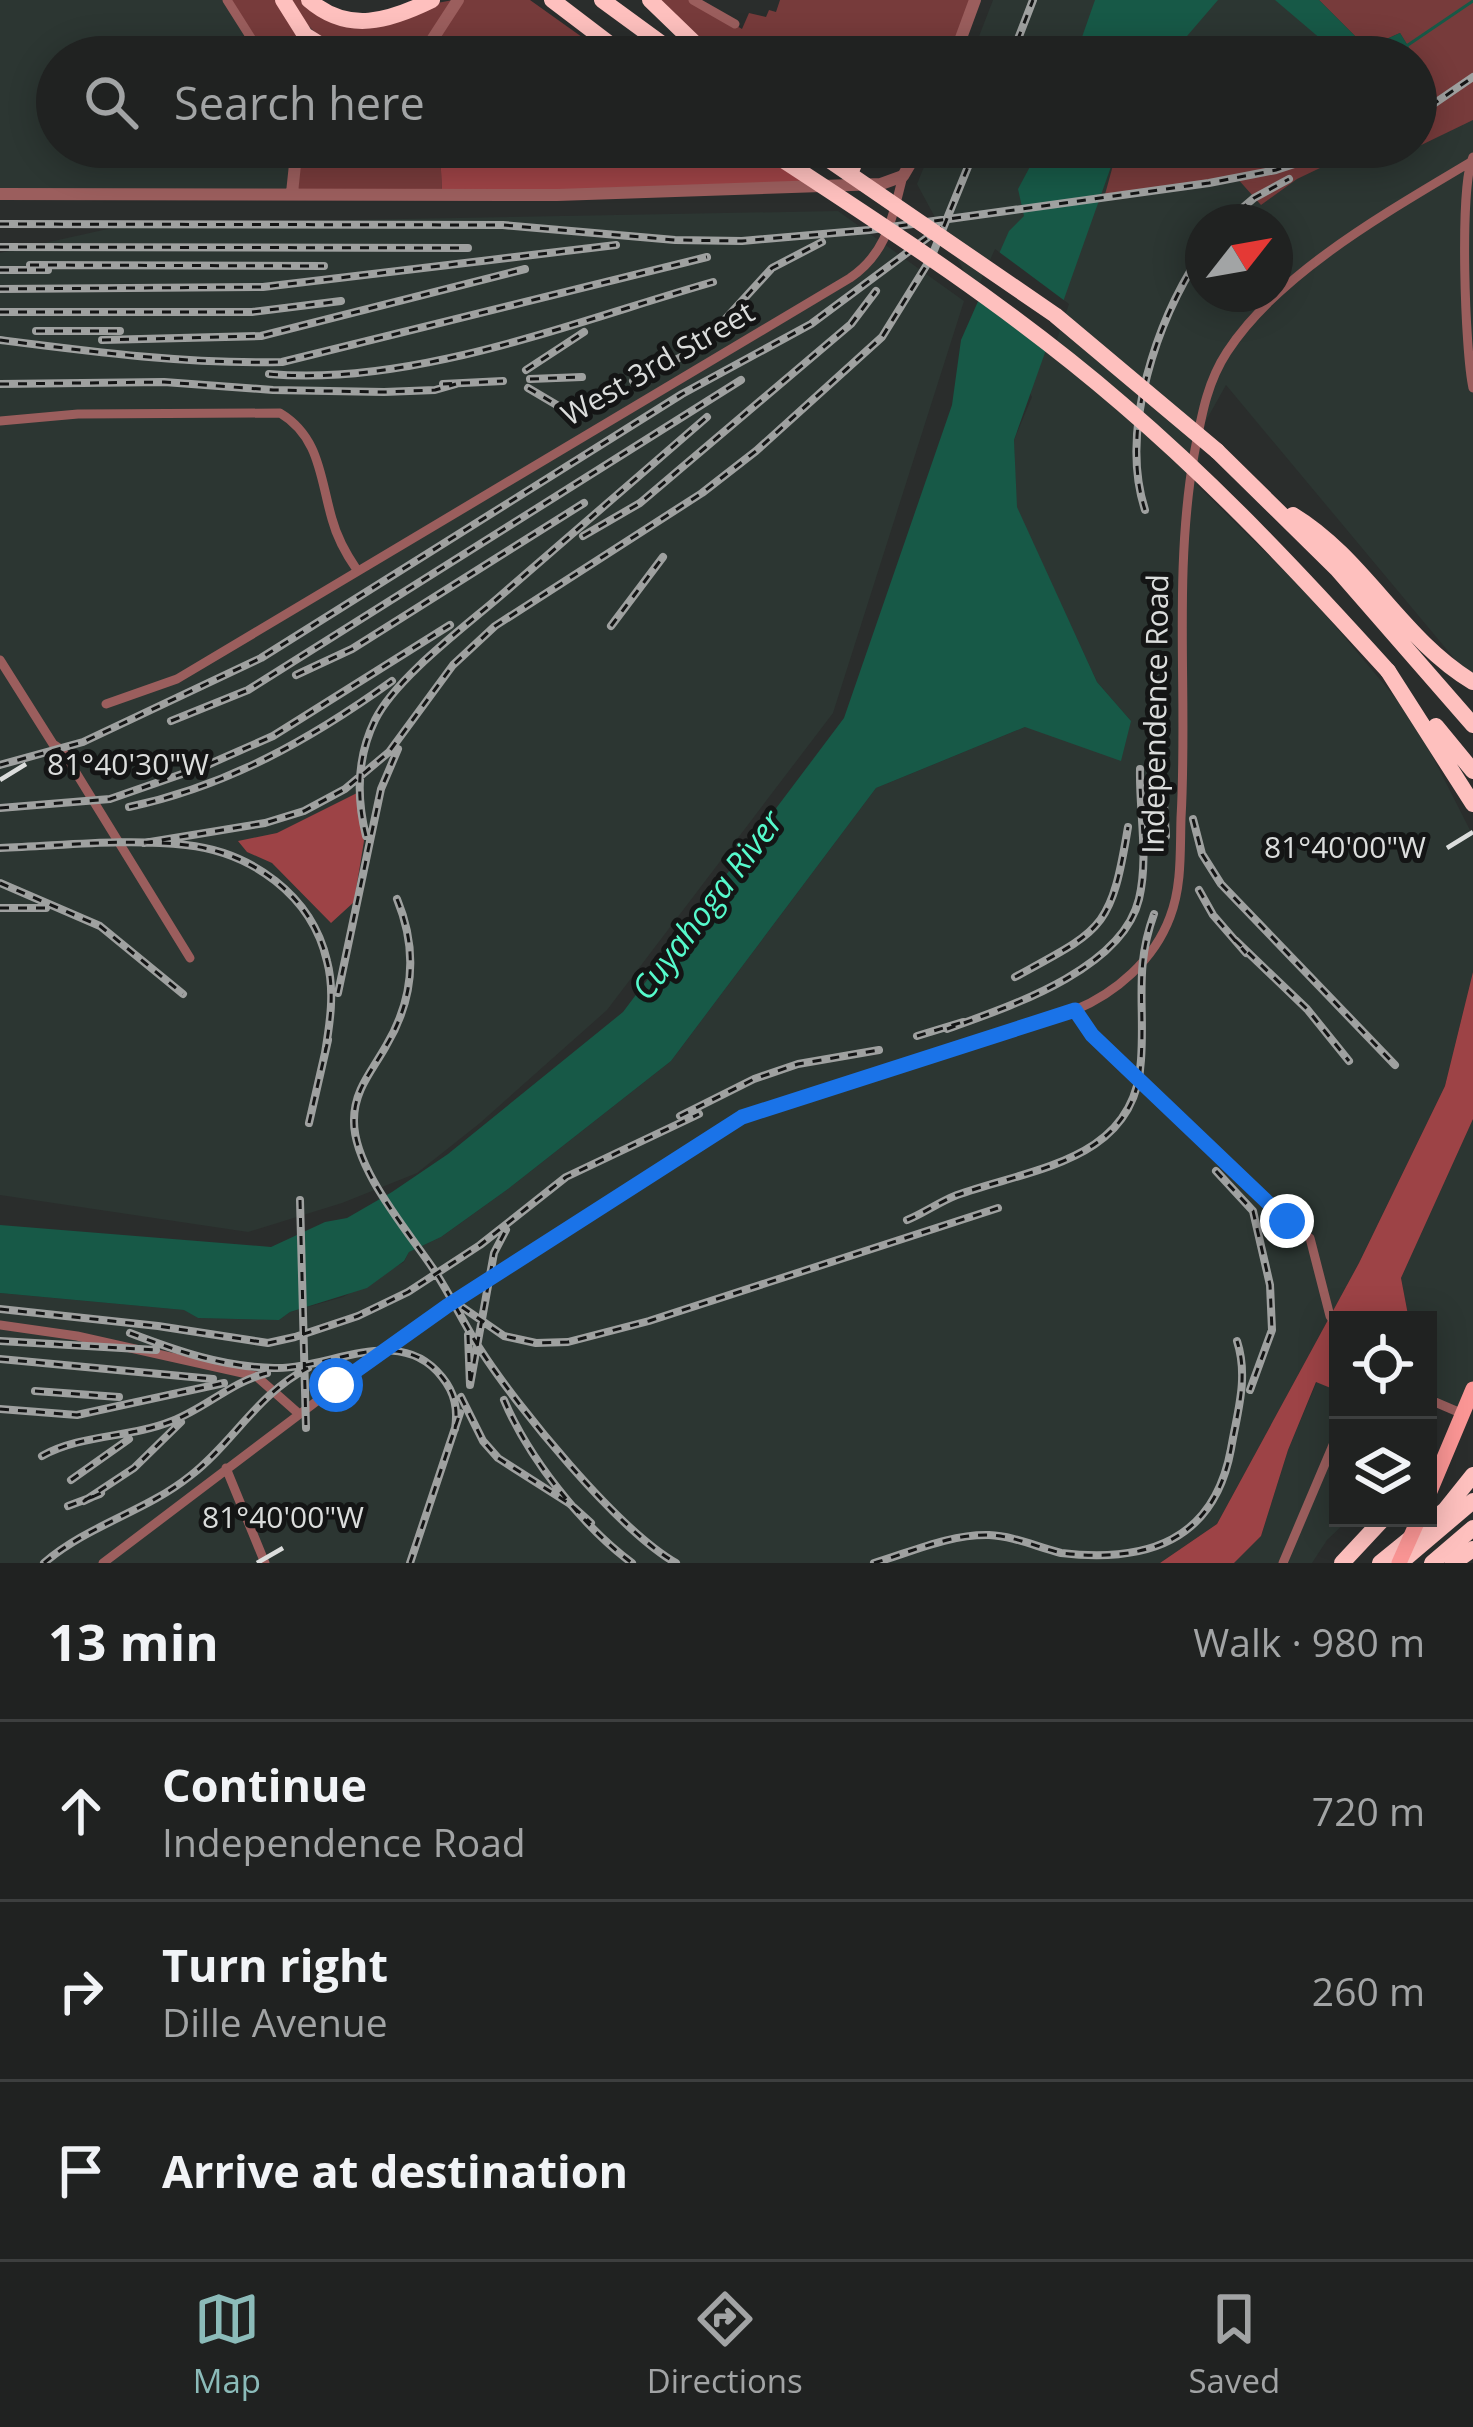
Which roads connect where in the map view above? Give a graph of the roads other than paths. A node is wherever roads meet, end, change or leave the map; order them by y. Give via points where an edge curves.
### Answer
1 (227, 0) edge
2 (283, 0) edge
3 (309, 0) edge
4 (432, 0) edge
5 (458, 0) edge
6 (539, 0) edge
7 (552, 0) edge
8 (602, 0) edge
9 (650, 0) edge
10 (693, 0) edge
11 (722, 0) edge
12 (975, 0) edge
13 (717, 16) junction
14 (735, 24) dead end
15 (249, 36) edge
16 (307, 36) edge
17 (435, 36) edge
18 (590, 36) edge
19 (598, 36) edge
20 (651, 36) edge
21 (687, 36) edge
22 (962, 36) edge
23 (1471, 160) edge
24 (292, 168) edge
25 (795, 168) edge
26 (840, 168) edge
27 (854, 168) edge
28 (908, 168) edge
29 (903, 176) junction
30 (871, 190) junction
31 (292, 193) junction
32 (0, 194) edge
33 (1473, 388) edge
34 (0, 421) edge
35 (1271, 502) junction
36 (357, 570) junction
37 (0, 660) edge
38 (1388, 671) junction
39 (1473, 682) edge
40 (106, 704) dead end
41 (1473, 725) edge
42 (1473, 771) edge
43 (1473, 804) edge
44 (190, 958) dead end
45 (1075, 1010) junction
46 (1329, 1312) edge
47 (0, 1325) edge
48 (1473, 1389) edge
49 (1437, 1403) edge
50 (298, 1413) junction
51 (1463, 1414) junction
52 (1329, 1461) edge
53 (226, 1468) junction
54 (1437, 1471) edge
55 (1473, 1475) edge
56 (1473, 1501) edge
57 (1376, 1527) edge
58 (1415, 1527) edge
59 (1473, 1528) edge
60 (1473, 1549) edge
61 (103, 1563) edge
62 (265, 1563) edge
63 (1283, 1563) edge
64 (1342, 1563) edge
65 (1380, 1563) edge
66 (1400, 1563) edge
67 (1432, 1563) edge
68 (1453, 1563) edge

1 - 15 street
2 - 16 highway
3 - 4 highway via 358,23
5 - 17 street
6 - 18 highway
7 - 19 highway
8 - 20 highway
9 - 21 highway
10 - 13 street
11 - 13 street
12 - 22 street
13 - 14 street
23 - 33 street
23 - 45 street, Independence Road via 1292,279 1245,327 1215,376 1184,514 1175,899 1135,970
24 - 31 street
25 - 38 highway, bridge via 1121,403 1280,551
26 - 30 highway, bridge
27 - 30 highway, bridge
28 - 29 street, West 3rd Street
29 - 31 street via 557,195
29 - 36 street, West 3rd Street via 886,240 870,264
30 - 35 highway, bridge via 1072,328
31 - 32 street
34 - 36 street via 280,413 309,439 333,523
35 - 39 highway via 1338,550
35 - 41 highway
36 - 40 street, West 3rd Street via 177,679
37 - 44 street
38 - 42 highway
38 - 43 highway
45 - 46 street via 1092,1035 1310,1238
45 - 50 street, Independence Road via 742,1117 447,1306
47 - 50 street via 256,1376
48 - 51 main road
49 - 51 street
50 - 53 street, Independence Road
51 - 54 main road
52 - 63 street
53 - 61 street, Independence Road
53 - 62 street
55 - 65 highway via 1445,1510
56 - 66 highway
57 - 64 highway
58 - 66 main road, bridge
59 - 67 highway
60 - 68 highway

